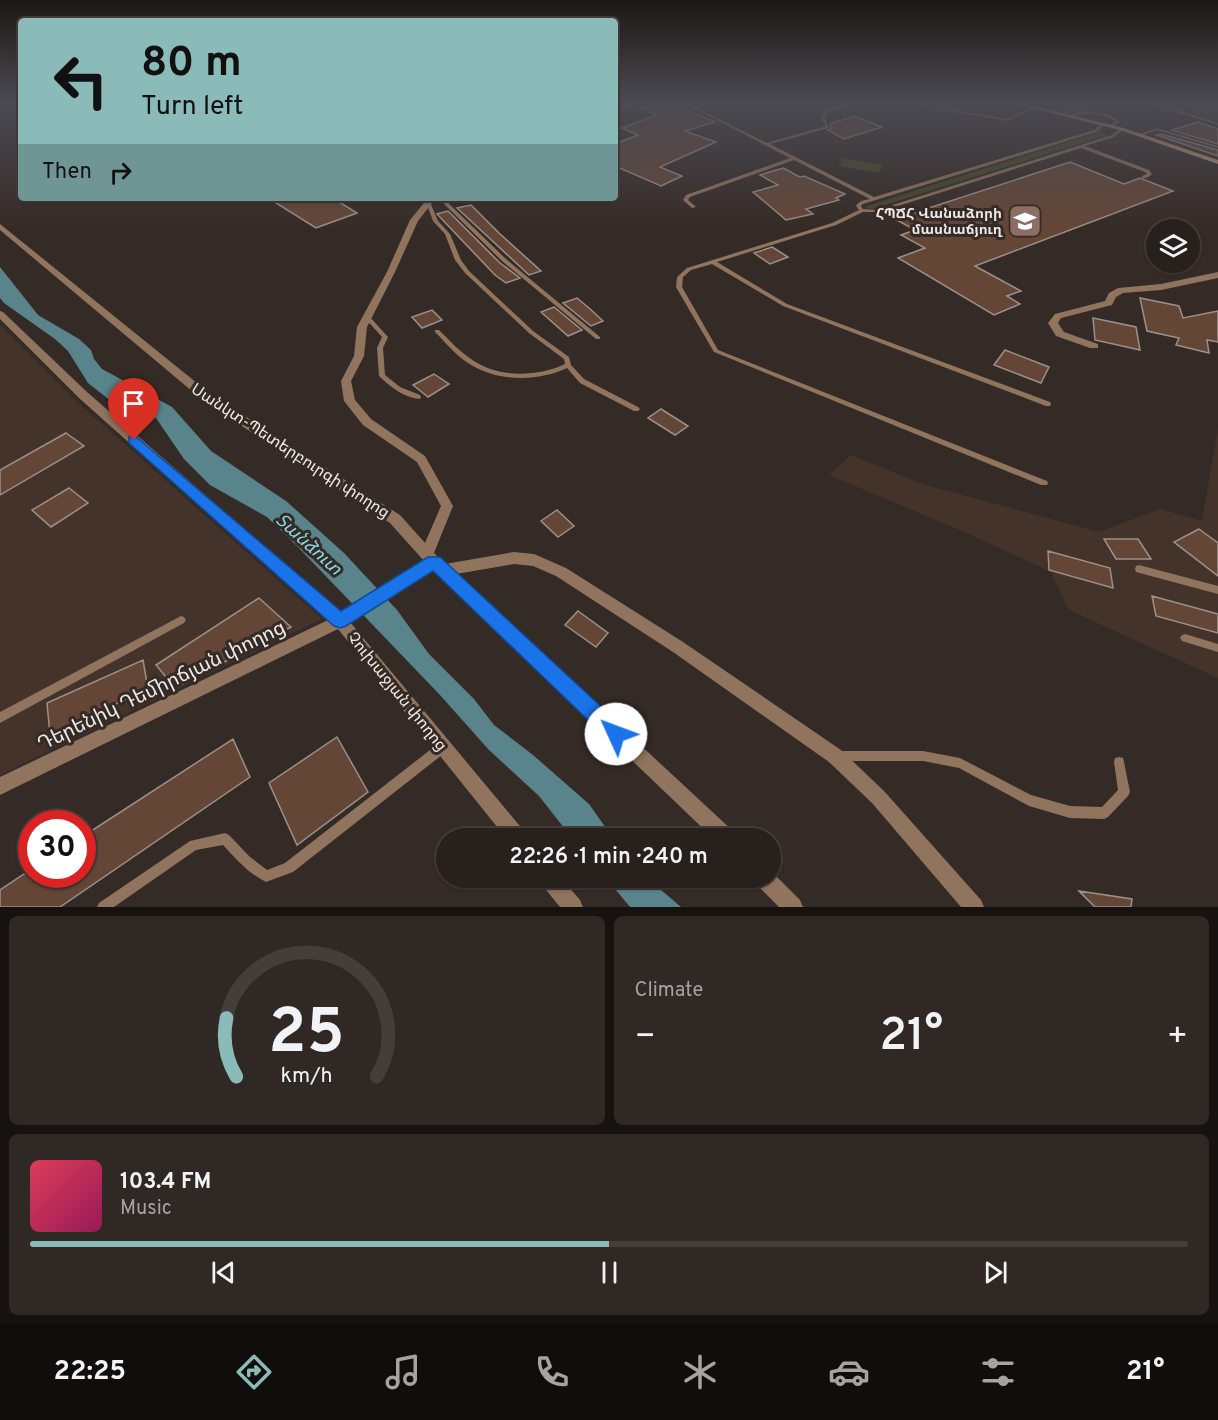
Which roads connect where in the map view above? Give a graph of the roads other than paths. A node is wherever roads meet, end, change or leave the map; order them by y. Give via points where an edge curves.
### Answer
1 (766, 144) edge
2 (1049, 144) edge
3 (1086, 144) edge
4 (1167, 144) edge
5 (1081, 146) junction
6 (794, 158) junction
7 (1218, 162) edge
8 (1144, 177) dead end
9 (874, 199) junction
10 (429, 201) edge
11 (430, 201) edge
12 (443, 201) edge
13 (694, 207) dead end
14 (862, 210) junction
15 (0, 226) edge
16 (713, 262) junction
17 (1218, 275) edge
18 (0, 314) edge
19 (367, 317) junction
20 (437, 331) dead end
21 (598, 338) dead end
22 (1094, 346) dead end
23 (568, 365) junction
24 (418, 397) dead end
25 (1048, 404) dead end
26 (636, 409) dead end
27 (1044, 483) dead end
28 (434, 562) junction
29 (1139, 569) dead end
30 (1218, 590) edge
31 (346, 617) junction
32 (181, 620) dead end
33 (1185, 638) dead end
34 (1218, 648) edge
35 (0, 718) edge
36 (443, 747) junction
37 (835, 756) junction
38 (1119, 762) dead end
39 (0, 786) edge
40 (509, 828) edge
41 (715, 828) edge
42 (557, 888) edge
43 (774, 888) edge
44 (103, 907) edge
45 (573, 907) edge
46 (793, 907) edge
47 (974, 907) edge

1 - 6 lane
2 - 9 lane
3 - 5 lane
4 - 7 street
5 - 8 lane via 1147,171 1150,174
5 - 14 lane via 876,211
6 - 9 lane
6 - 13 lane via 688,196 685,200
9 - 14 lane via 859,204
10 - 19 street via 414,220
11 - 23 lane via 436,220 467,272 531,332 567,358
12 - 21 lane via 504,260
14 - 16 lane via 834,224
15 - 28 street, Սանկտ-Պետերբուրգի փողոց via 209,399 395,519
16 - 25 lane via 784,305
16 - 27 lane via 689,269 680,277 679,287 716,351
17 - 22 street via 1161,287 1120,290 1109,303 1058,316 1053,323 1060,334
18 - 31 street, Չուխաջյան փողոց via 82,395
19 - 24 lane via 386,337 380,348 382,376 398,389
19 - 28 street via 359,356 346,381 350,401 367,422 421,459 447,506
20 - 23 lane via 480,368 502,373 549,373
23 - 26 lane via 582,381
28 - 31 street, Դերենիկ Դեմիրճյան փողոց
28 - 37 street via 514,558 534,560 561,572
28 - 41 street, Սանկտ-Պետերբուրգի փողոց
29 - 30 lane
31 - 36 street, Չուխաջյան փողոց
31 - 39 street, Դերենիկ Դեմիրճյան փողոց
32 - 35 lane
33 - 34 lane
36 - 40 street, Չուխաջյան փողոց
36 - 44 lane via 289,868 266,876 225,839 194,845
37 - 38 lane via 923,756 960,764 1029,801 1081,813 1104,813 1124,792
37 - 47 street via 878,797
42 - 45 street
43 - 46 street

